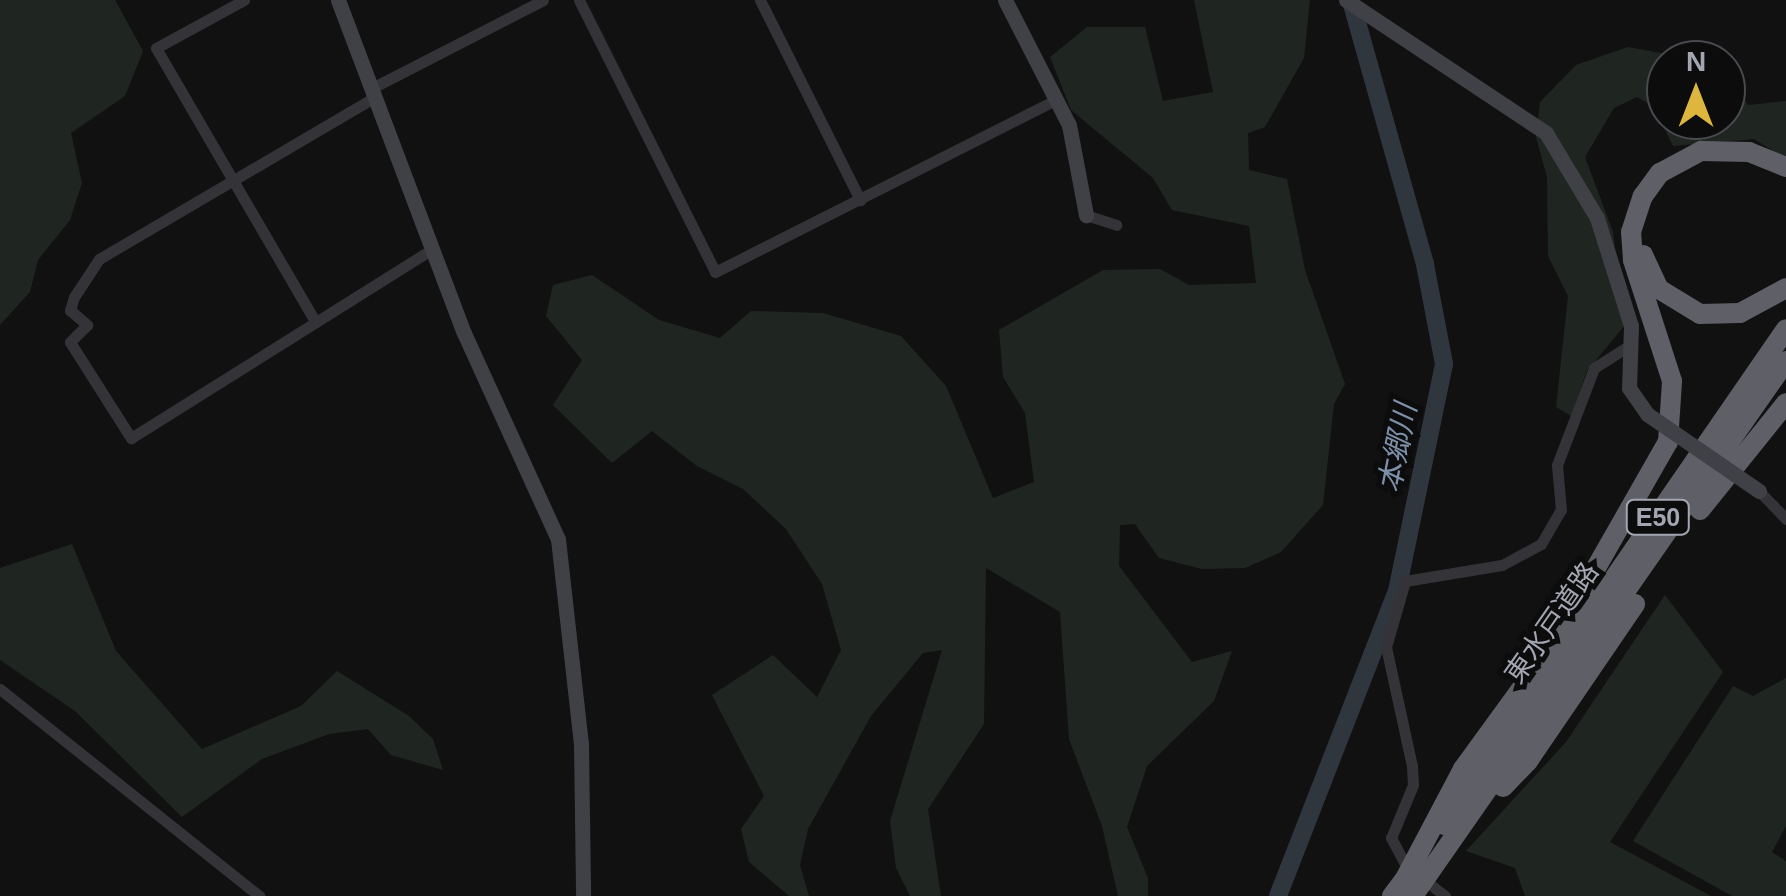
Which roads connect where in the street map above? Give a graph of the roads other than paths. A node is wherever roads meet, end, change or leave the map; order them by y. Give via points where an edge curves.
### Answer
1 (244, 0) edge
2 (338, 0) edge
3 (543, 0) edge
4 (579, 0) edge
5 (760, 0) edge
6 (1005, 0) edge
7 (1346, 0) edge
8 (373, 92) junction
9 (1055, 100) junction
10 (1786, 167) edge
11 (1786, 178) edge
12 (232, 186) junction
13 (860, 200) junction
14 (1086, 215) joint
15 (1116, 225) dead end
16 (432, 249) junction
17 (1786, 288) edge
18 (315, 321) junction
19 (1786, 328) edge
20 (1630, 345) junction
21 (1786, 361) edge
22 (1786, 402) edge
23 (1759, 491) joint
24 (1786, 519) edge
25 (0, 689) edge
26 (1460, 830) junction
27 (1424, 886) edge
28 (259, 896) edge
29 (583, 896) edge
30 (1392, 896) edge

1 - 12 street via 156,48
2 - 8 street
3 - 8 street
4 - 13 street via 715,272
5 - 13 street
6 - 9 street
7 - 20 street via 1546,133 1596,218 1624,297
8 - 12 street
8 - 16 street
9 - 13 street
9 - 14 street via 1069,126
10 - 27 highway via 1749,152 1701,151 1660,172 1642,196 1631,232 1632,260 1672,381 1668,442 1548,652 1455,783
11 - 17 highway via 1732,158 1687,166 1648,206 1641,244 1659,289 1700,314 1740,313
12 - 18 street
12 - 18 street via 99,259 74,297 70,310 87,326 70,342 131,438
14 - 15 street
16 - 18 street
16 - 29 street via 562,552 583,776
19 - 27 highway, 東水戸道路 / E50
20 - 23 street, bridge via 1629,388 1648,414
20 - 27 street via 1594,368 1558,465 1558,518 1541,544 1502,565 1405,581 1386,648 1413,785 1391,838
21 - 26 highway, 東水戸道路 / E50
22 - 26 highway via 1716,488 1528,761
23 - 24 street
25 - 28 street
26 - 27 highway, 東水戸道路 / E50
27 - 30 highway, 東水戸道路 / E50

